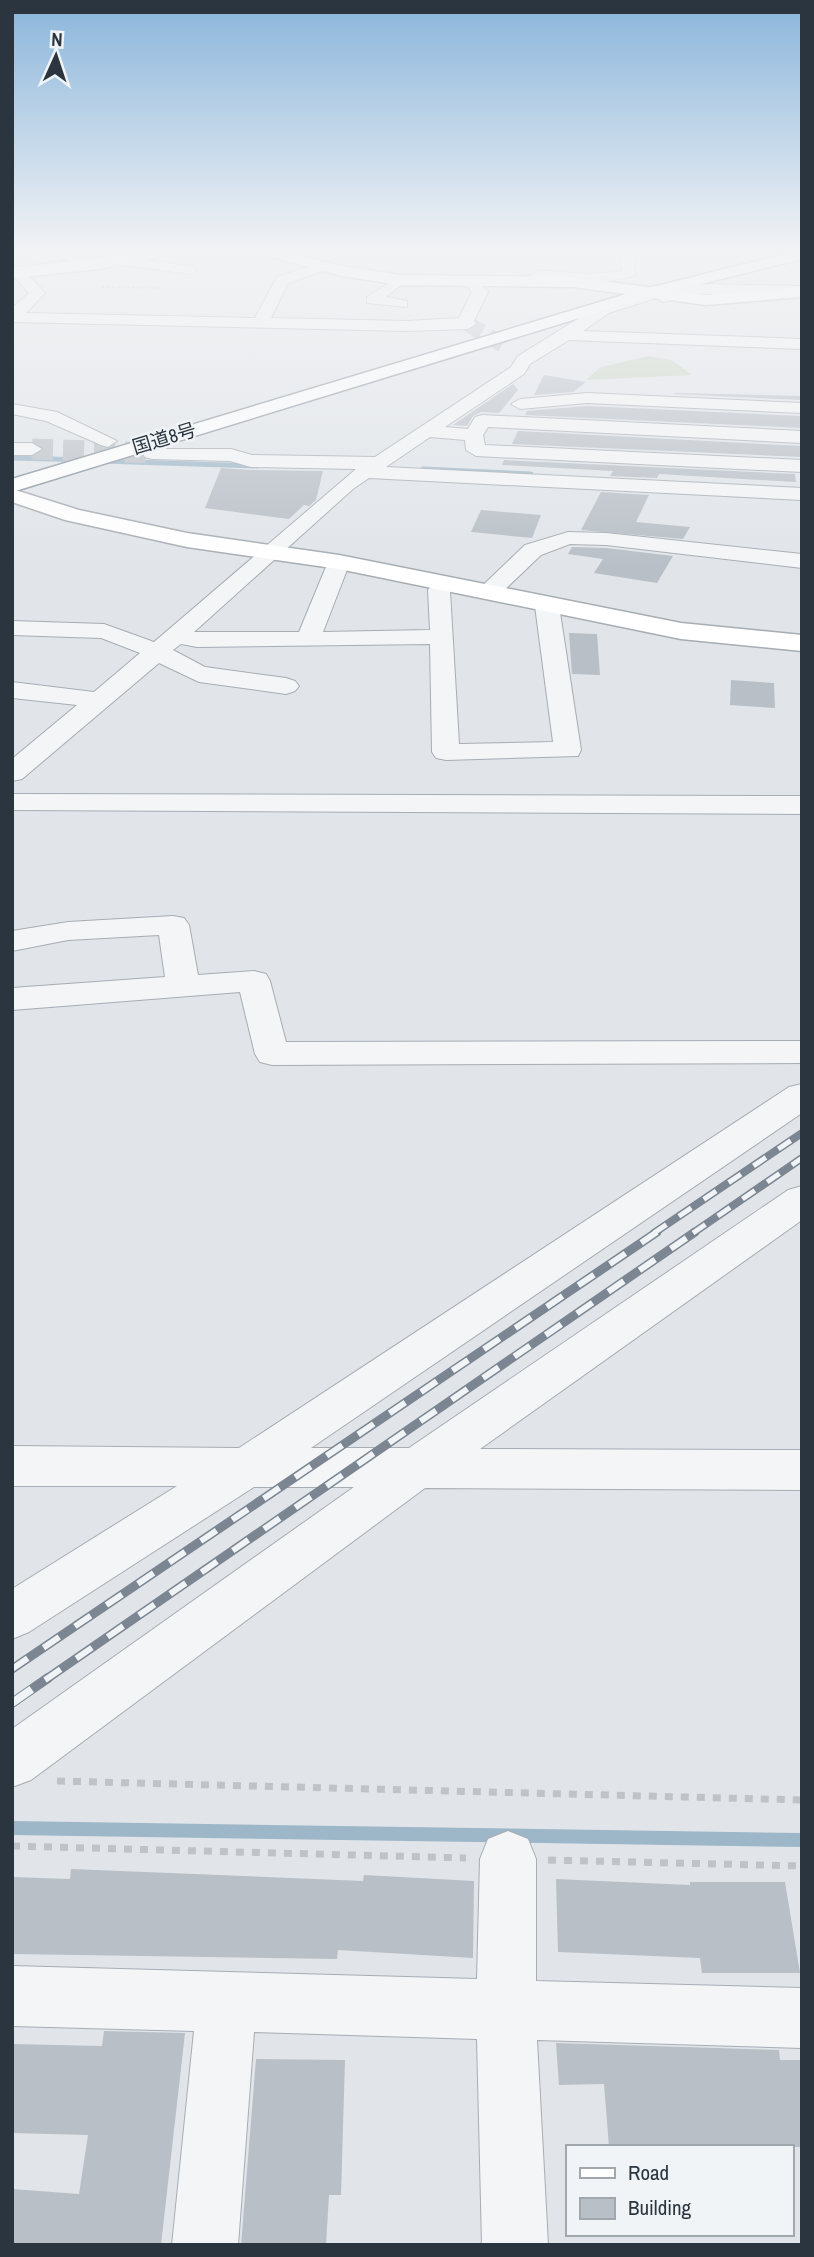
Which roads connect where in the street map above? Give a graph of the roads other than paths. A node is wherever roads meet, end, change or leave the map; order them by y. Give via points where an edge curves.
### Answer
1 (395, 358) edge
2 (434, 358) edge
3 (527, 358) edge
4 (524, 360) joint
5 (802, 390) edge
6 (482, 402) dead end
7 (745, 406) junction
8 (802, 408) edge
9 (12, 409) edge
10 (426, 430) junction
11 (748, 434) junction
12 (477, 436) junction
13 (802, 437) edge
14 (108, 441) junction
15 (402, 447) junction
16 (12, 449) edge
17 (32, 449) tunnel mouth
18 (152, 453) tunnel mouth
19 (750, 464) junction
20 (802, 466) edge
21 (371, 468) junction
22 (12, 472) edge
23 (12, 486) edge
24 (802, 494) edge
25 (12, 495) edge
26 (270, 553) junction
27 (802, 561) edge
28 (338, 562) junction
29 (444, 584) junction
30 (488, 593) junction
31 (547, 606) junction
32 (12, 628) edge
33 (442, 637) junction
34 (308, 639) junction
35 (802, 643) edge
36 (166, 644) junction
37 (286, 686) dead end
38 (12, 690) edge
39 (100, 700) junction
40 (12, 773) edge
41 (12, 802) edge
42 (802, 805) edge
43 (12, 941) edge
44 (183, 986) junction
45 (12, 999) edge
46 (802, 1052) edge
47 (802, 1096) edge
48 (802, 1200) edge
49 (12, 1466) edge
50 (247, 1467) junction
51 (417, 1468) junction
52 (802, 1470) edge
53 (12, 1616) edge
54 (12, 1761) edge
55 (508, 1859) road end
56 (12, 1996) edge
57 (226, 2004) junction
58 (506, 2008) junction
59 (802, 2018) edge
60 (205, 2245) edge
61 (514, 2245) edge

1 - 14 main road, 国道8号 via 264,392
2 - 23 main road, 国道8号
3 - 4 street
4 - 10 street via 518,370
5 - 6 street via 603,392
7 - 8 street
7 - 11 street
7 - 12 street via 587,398 486,407
9 - 14 street via 51,416
10 - 12 street
10 - 15 street
11 - 12 street
11 - 13 street
11 - 19 street
12 - 15 street
12 - 19 street
14 - 22 main road, 国道8号
15 - 21 street
16 - 17 street
18 - 21 street
19 - 20 street
21 - 24 street
21 - 26 street
25 - 26 main road via 73,515
26 - 28 main road
26 - 36 street
27 - 30 street via 568,538 533,550
28 - 29 main road
28 - 34 street
29 - 30 main road
29 - 33 street via 439,590
30 - 31 main road
31 - 33 street via 568,750 446,752
31 - 35 main road via 681,631
32 - 36 street via 104,631
33 - 34 street
34 - 36 street
36 - 37 street via 199,674
36 - 39 street
38 - 39 street
39 - 40 street
41 - 42 street
43 - 44 street via 68,931 173,925
44 - 45 street
44 - 46 street via 254,981 272,1054
47 - 50 street
48 - 51 street
49 - 50 street
50 - 51 street
50 - 53 street
51 - 52 street
51 - 54 street
55 - 58 street
56 - 57 street
57 - 58 street
57 - 60 street
58 - 59 street
58 - 61 street

